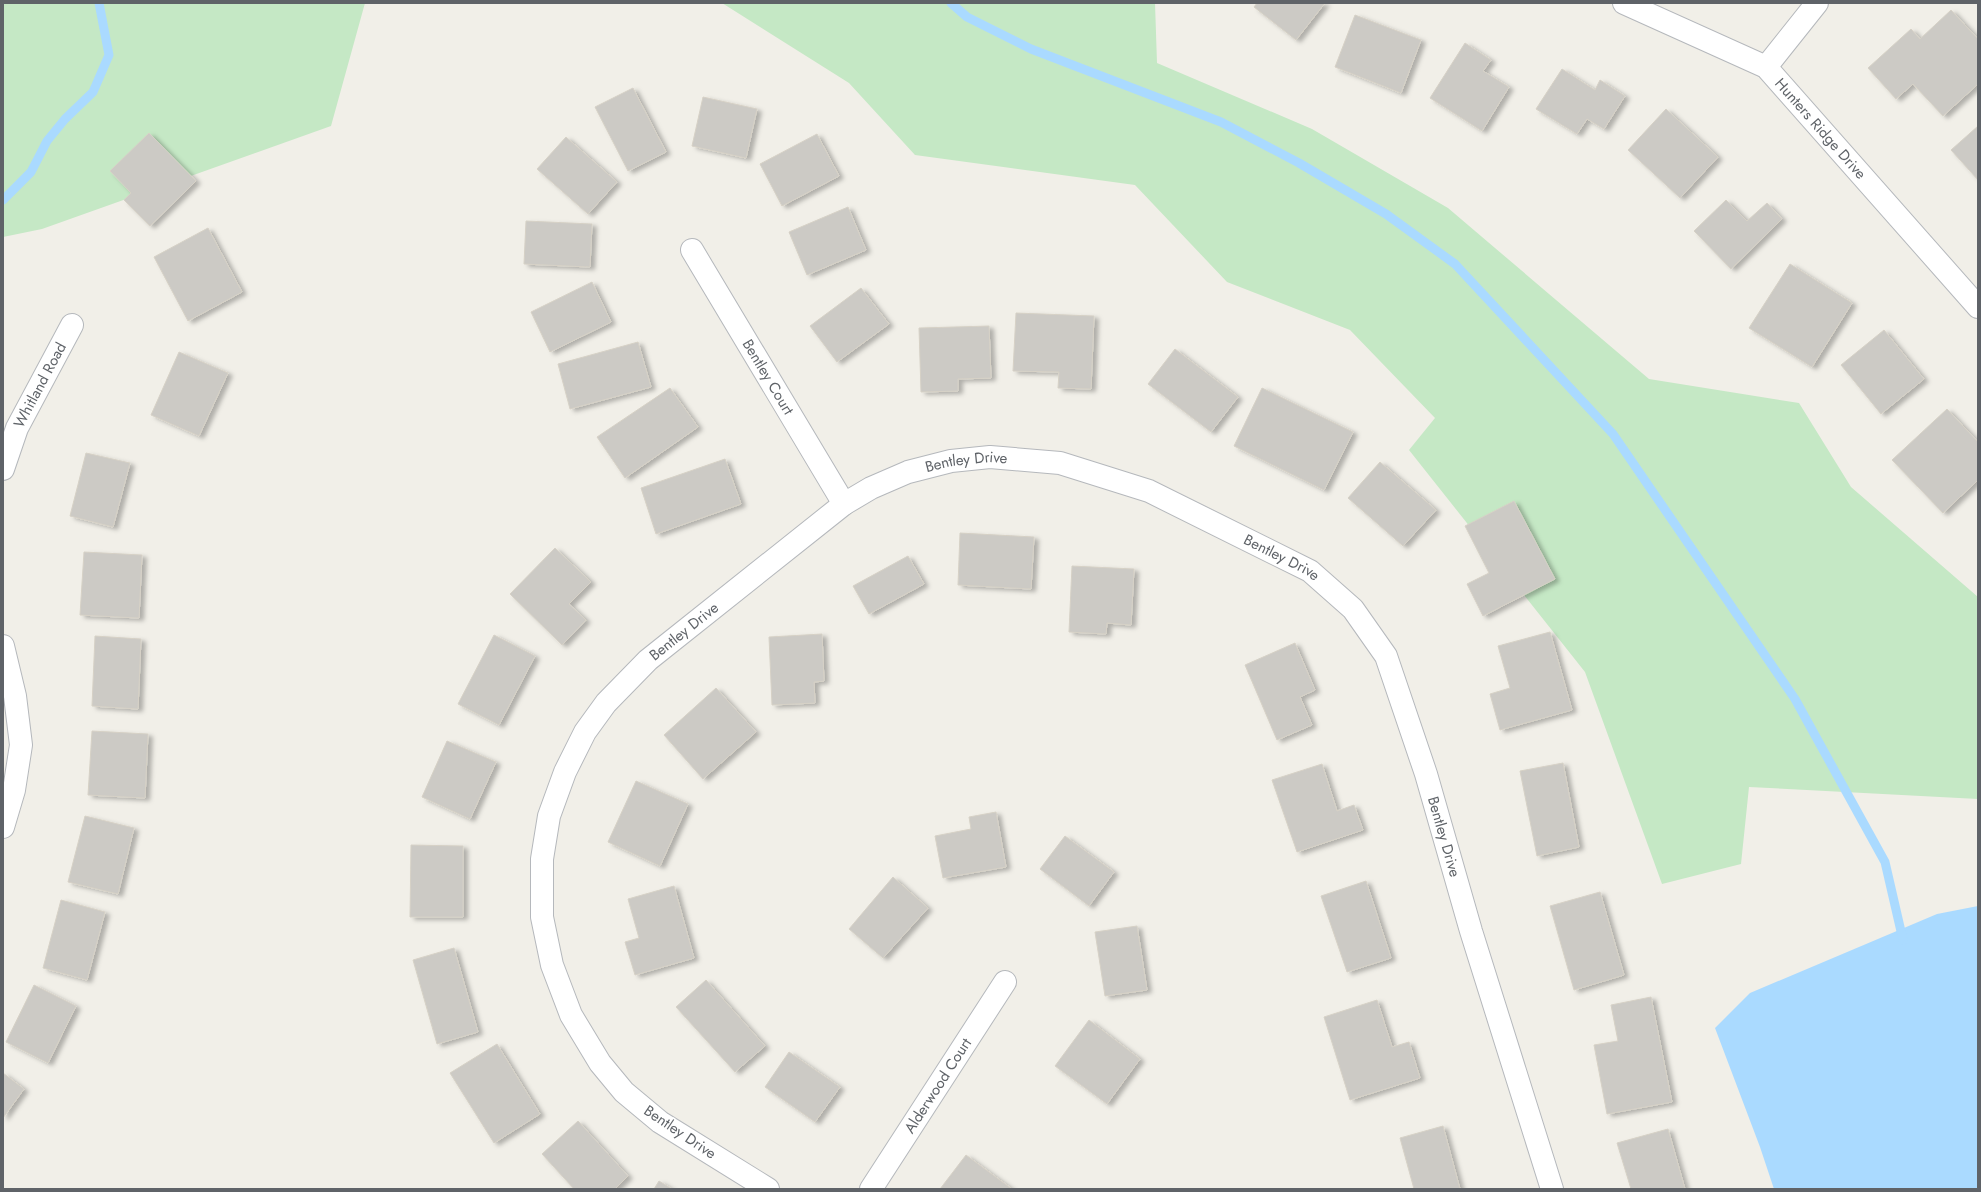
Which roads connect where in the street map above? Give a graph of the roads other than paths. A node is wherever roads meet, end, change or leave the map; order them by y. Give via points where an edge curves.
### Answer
1 (1624, 3) edge
2 (1817, 3) edge
3 (1766, 67) junction
4 (692, 250) dead end
5 (1978, 307) edge
6 (72, 326) dead end
7 (3, 469) edge
8 (844, 504) junction
9 (3, 646) edge
10 (3, 827) edge
11 (1005, 982) dead end
12 (768, 1189) edge
13 (871, 1189) edge
14 (1552, 1189) edge

1 - 3 street, Hunters Ridge Drive
2 - 3 street
3 - 5 street, Hunters Ridge Drive
4 - 8 street, Bentley Court
6 - 7 street, Whitland Road via 17,428
8 - 12 street, Bentley Drive via 648,660 606,703 584,732 565,772 549,816 542,859 542,917 552,965 571,1015 600,1063 624,1092 660,1122
8 - 14 street, Bentley Drive via 871,488 908,472 951,461 990,457 1060,463 1149,492 1310,571 1353,609 1386,656 1426,774
9 - 10 street via 15,696 21,745 14,790
11 - 13 street, Alderwood Court

